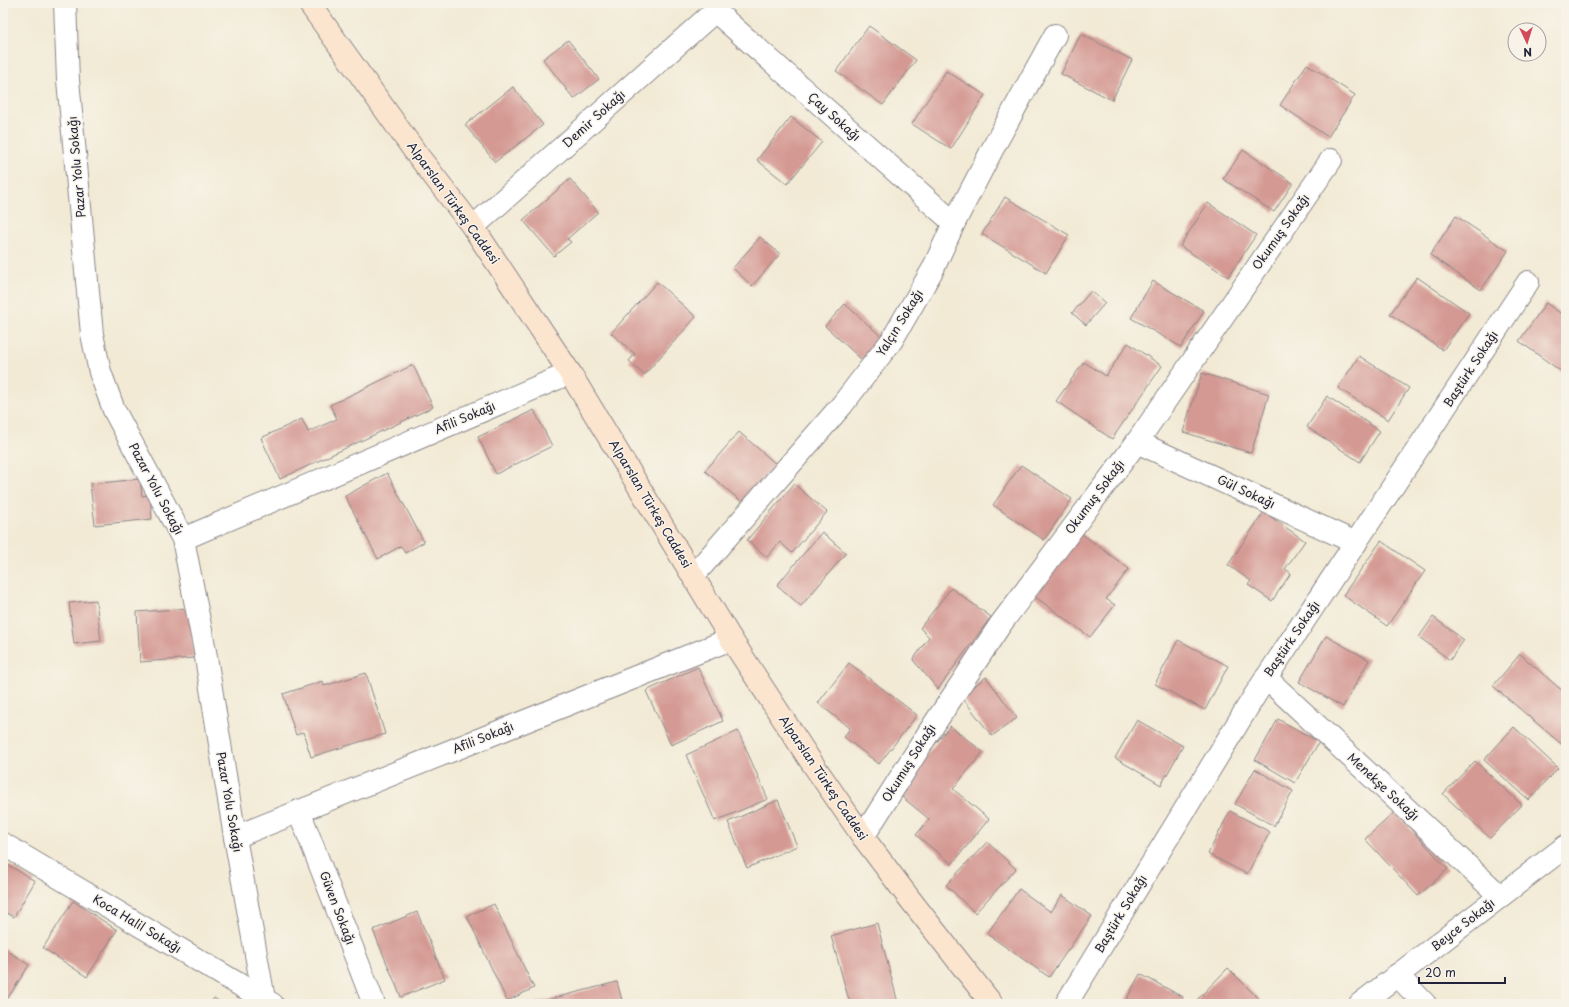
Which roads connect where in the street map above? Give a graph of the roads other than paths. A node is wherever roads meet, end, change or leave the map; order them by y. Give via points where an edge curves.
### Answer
1 (65, 3) edge
2 (309, 3) edge
3 (715, 11) joint
4 (1055, 35) dead end
5 (1331, 160) dead end
6 (954, 223) junction
7 (473, 227) junction
8 (1528, 282) dead end
9 (570, 373) junction
10 (1137, 442) junction
11 (183, 539) junction
12 (1356, 543) junction
13 (693, 576) junction
14 (731, 639) junction
15 (1266, 678) junction
16 (299, 811) junction
17 (863, 836) junction
18 (235, 837) junction
19 (3, 844) edge
20 (1566, 846) edge
21 (1500, 896) junction
22 (1397, 975) junction
23 (268, 1002) edge
24 (374, 1004) edge
25 (992, 1004) edge
26 (1066, 1004) edge
27 (1360, 1004) edge
28 (1425, 1004) edge

1 - 11 street, Pazar Yolu Sokağı via 68,80 92,326 100,372 114,410
2 - 7 street, Alparslan Türkeş Caddesi via 416,153
3 - 6 street, Çay Sokağı
3 - 7 street, Demir Sokağı
4 - 6 street, Yalçın Sokağı
5 - 10 street, Okumuş Sokağı
6 - 13 street, Yalçın Sokağı via 933,269 892,340 876,362 842,405
7 - 9 street, Alparslan Türkeş Caddesi
8 - 12 street, Baştürk Sokağı
9 - 11 street, Afili Sokağı
9 - 13 street, Alparslan Türkeş Caddesi
10 - 12 street, Gül Sokağı
10 - 17 street, Okumuş Sokağı via 1000,625
11 - 18 street, Pazar Yolu Sokağı via 205,651
12 - 15 street, Baştürk Sokağı
13 - 14 street, Alparslan Türkeş Caddesi
14 - 16 street, Afili Sokağı
14 - 17 street, Alparslan Türkeş Caddesi via 808,758
15 - 21 street, Menekşe Sokağı
15 - 26 street, Baştürk Sokağı
16 - 18 street, Afili Sokağı
16 - 24 street, Güven Sokağı
17 - 25 street, Alparslan Türkeş Caddesi
18 - 23 street, Pazar Yolu Sokağı
19 - 23 street, Koca Halil Sokağı
20 - 21 street, Beyce Sokağı
21 - 22 street, Beyce Sokağı
22 - 27 street, Beyce Sokağı
22 - 28 street

